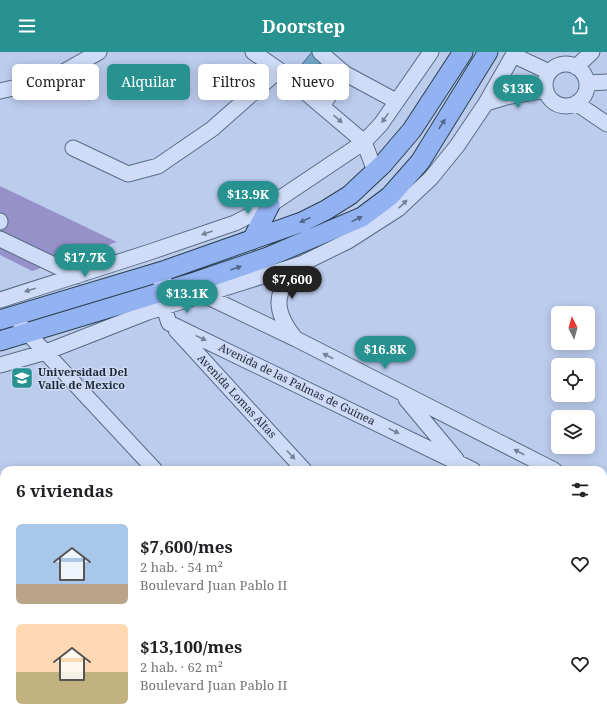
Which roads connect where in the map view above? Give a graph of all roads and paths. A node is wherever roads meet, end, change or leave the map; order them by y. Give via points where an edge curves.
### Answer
1 (99, 52) edge
2 (253, 52) edge
3 (320, 52) edge
4 (431, 52) edge
5 (463, 52) edge
6 (488, 52) edge
7 (592, 52) edge
8 (514, 53) edge
9 (334, 64) edge
10 (576, 67) junction
11 (277, 69) edge
12 (277, 72) edge
13 (549, 72) junction
14 (349, 76) edge
15 (607, 82) edge
16 (587, 84) junction
17 (546, 90) junction
18 (0, 91) edge
19 (315, 100) edge
20 (326, 100) edge
21 (396, 101) junction
22 (486, 103) junction
23 (576, 103) junction
24 (322, 106) junction
25 (607, 124) edge
26 (364, 142) junction
27 (73, 148) dead end
28 (375, 171) junction
29 (270, 205) junction
30 (0, 239) edge
31 (252, 240) junction
32 (301, 264) junction
33 (166, 270) junction
34 (77, 276) junction
35 (200, 289) junction
36 (0, 300) edge
37 (161, 300) junction
38 (6, 318) edge
39 (170, 323) junction
40 (26, 332) junction
41 (296, 339) junction
42 (0, 341) edge
43 (46, 352) junction
44 (0, 365) edge
45 (402, 394) junction
46 (146, 466) edge
47 (300, 466) edge
48 (462, 466) edge
49 (546, 466) edge

1 - 18 street via 49,80
2 - 11 street
3 - 9 street
4 - 21 street
5 - 28 main road via 412,130
35 -> 6 main road via 362,217 390,196 420,162
7 - 10 street
8 - 13 street
8 - 22 street
10 - 13 street via 562,64
10 - 16 street via 584,74
12 - 27 street via 212,129 158,166 128,174
13 - 17 street via 545,81
14 - 21 street
15 - 16 street
16 - 23 street via 584,95
17 - 22 street
17 - 23 street via 550,99 558,104 567,106
19 - 24 street
20 - 24 street
21 -> 26 street via 381,124
32 -> 22 street via 348,241 398,209 431,178 457,146
23 - 25 street
24 -> 26 street
26 - 28 street
26 - 29 street
28 -> 31 main road via 350,195 326,210 302,222
29 - 31 main road
29 -> 34 street via 235,223
30 - 34 street
31 - 33 main road
32 - 35 street
32 - 41 street via 284,283 278,302 281,316
33 - 37 street
33 - 38 main road
34 -> 36 street
35 - 37 main road
35 - 41 street
37 - 39 street
37 - 40 main road
37 - 43 street
38 - 40 street
39 -> 47 street, Avenida Lomas Altas
39 -> 48 street, Avenida de las Palmas de Guinea
40 - 42 main road
40 - 43 street
45 -> 41 street
43 - 44 street
43 - 46 street
45 - 48 street
49 -> 45 street

